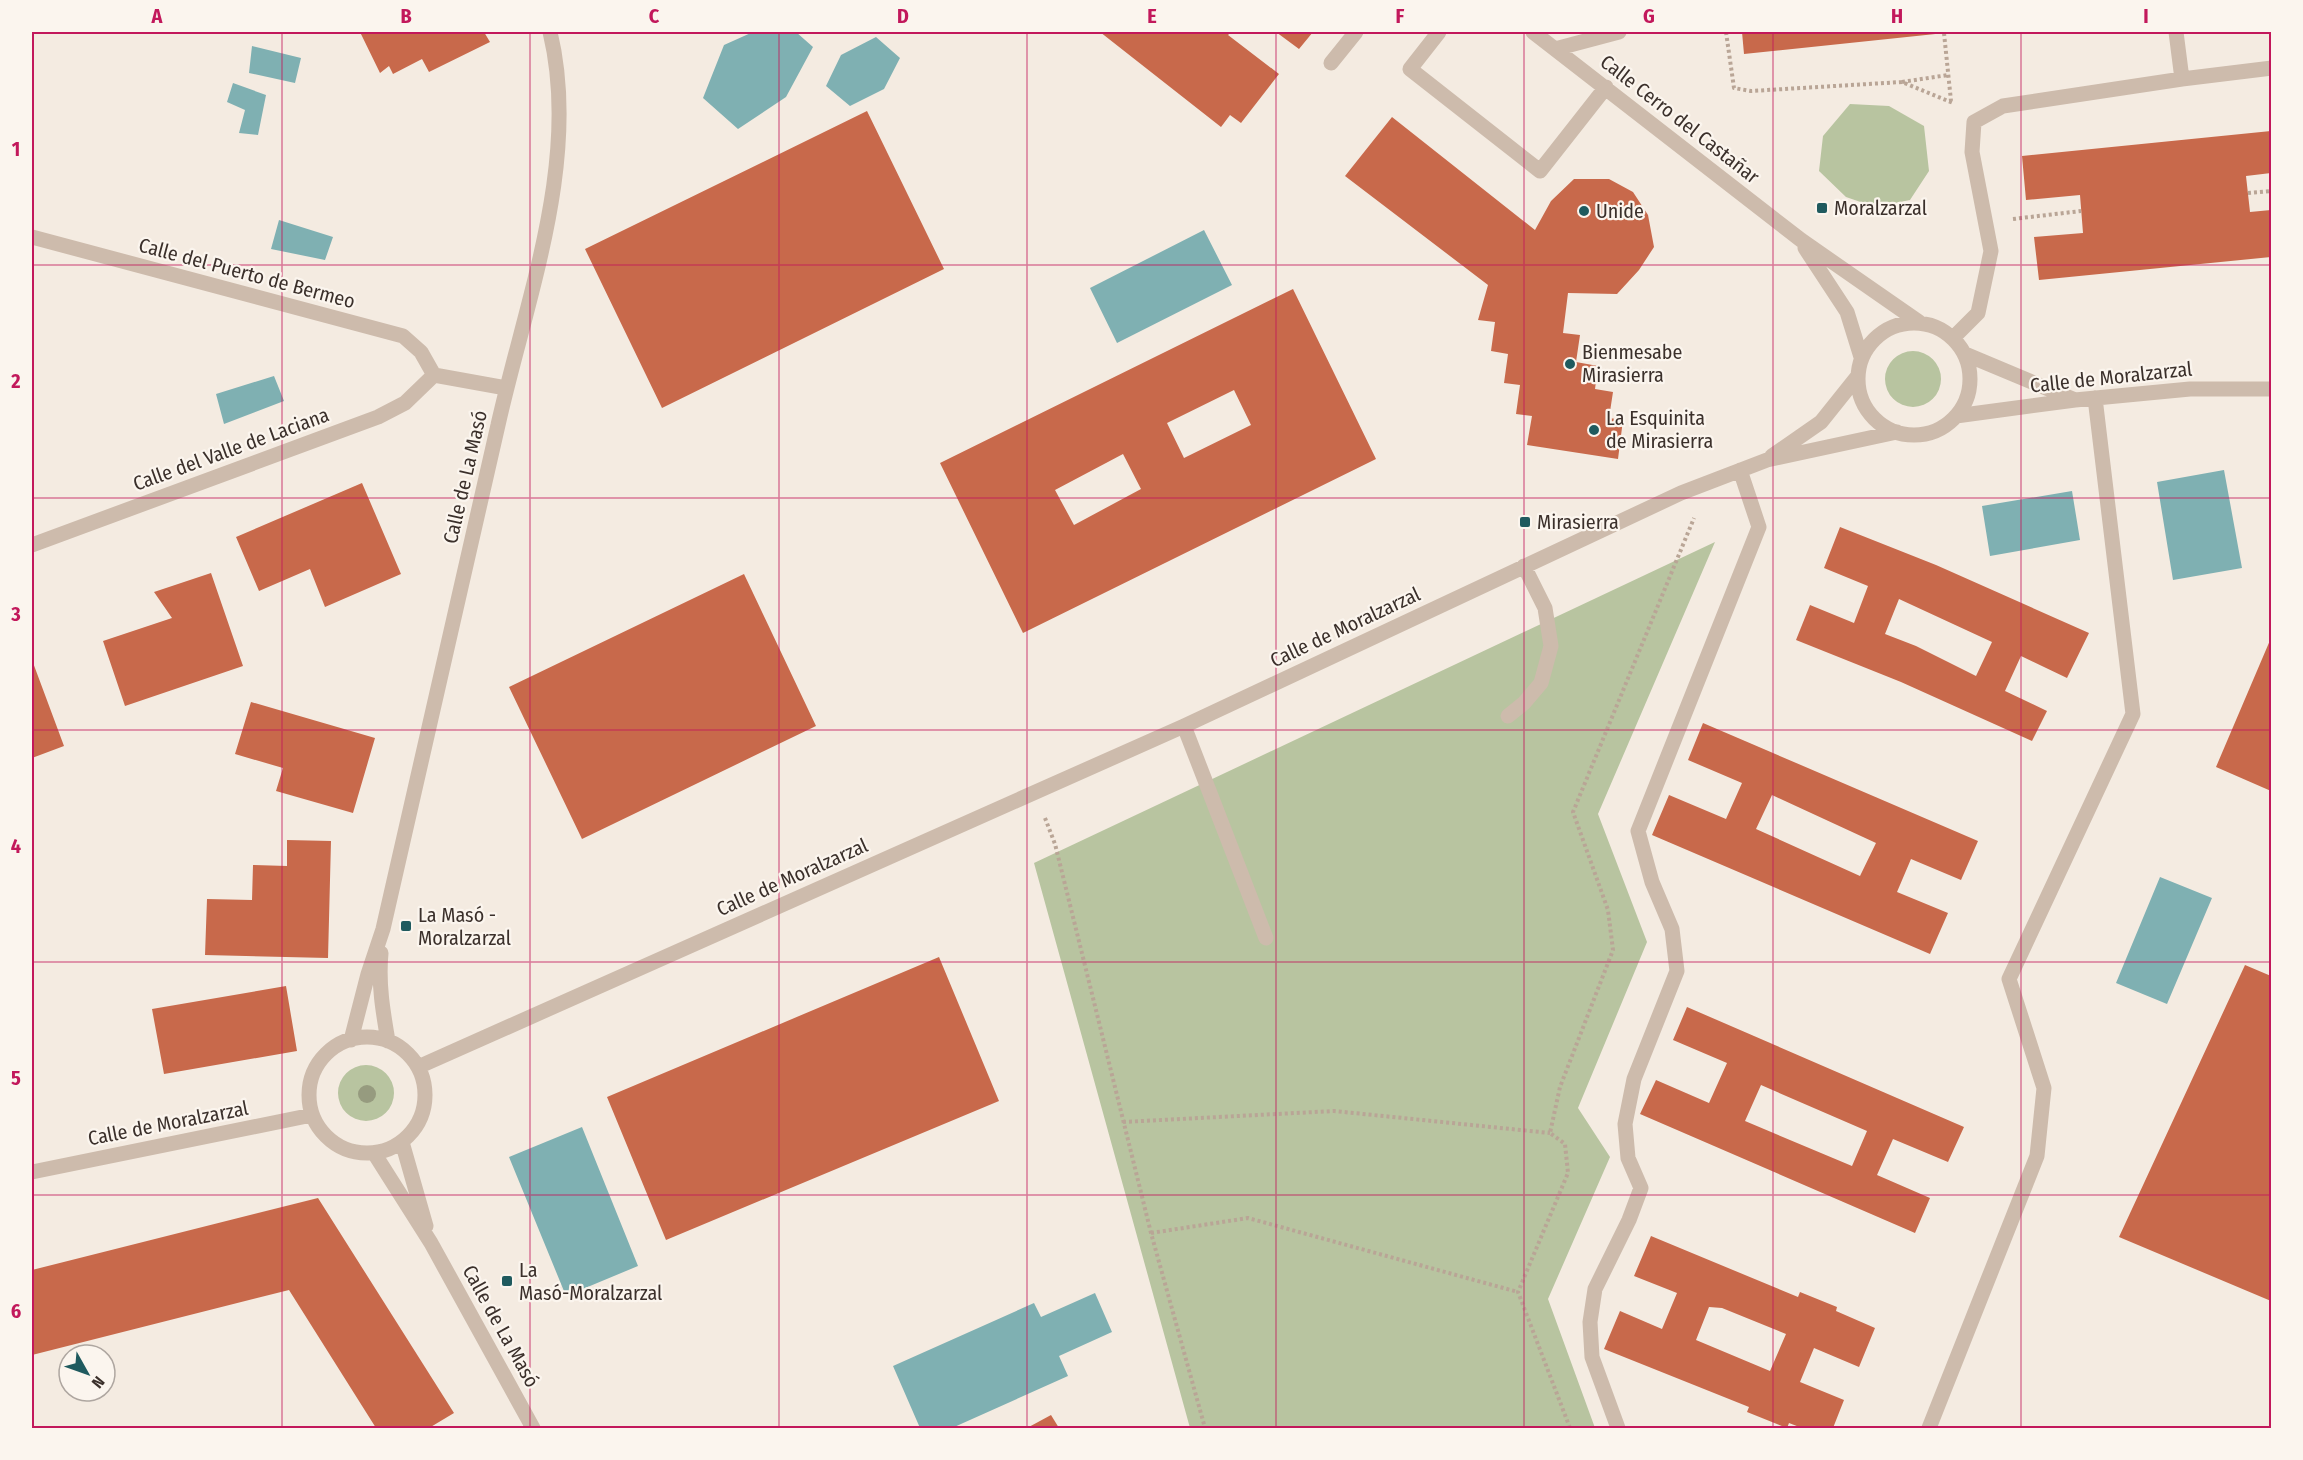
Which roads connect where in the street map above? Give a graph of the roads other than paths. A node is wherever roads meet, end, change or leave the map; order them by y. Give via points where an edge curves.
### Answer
1 (550, 32) edge
2 (1356, 32) edge
3 (1439, 32) edge
4 (1533, 32) edge
5 (1619, 32) edge
6 (2176, 32) edge
7 (1555, 49) junction
8 (1331, 63) dead end
9 (2271, 68) edge
10 (2182, 79) junction
11 (1606, 87) junction
12 (32, 237) edge
13 (1801, 240) junction
14 (1919, 322) junction
15 (1953, 338) junction
16 (1965, 354) junction
17 (1861, 357) junction
18 (434, 375) junction
19 (1857, 377) junction
20 (506, 388) junction
21 (2271, 389) edge
22 (2095, 398) junction
23 (2075, 400) junction
24 (1956, 416) junction
25 (1897, 432) junction
26 (1767, 460) junction
27 (1740, 470) junction
28 (32, 545) edge
29 (1524, 566) junction
30 (1508, 716) dead end
31 (1184, 726) junction
32 (383, 929) junction
33 (1266, 938) dead end
34 (351, 1040) junction
35 (388, 1041) junction
36 (418, 1067) junction
37 (312, 1115) junction
38 (402, 1142) junction
39 (374, 1153) junction
40 (32, 1172) edge
41 (431, 1243) junction
42 (533, 1428) edge
43 (1618, 1428) edge
44 (1929, 1428) edge

1 - 20 street, Calle de La Masó via 559,93 557,167 551,211
2 - 8 street
3 - 11 street via 1410,69 1540,171
4 - 7 street, Calle Cerro del Castañar
5 - 7 street
6 - 10 street
7 - 11 street, Calle Cerro del Castañar
9 - 10 street
10 - 15 street via 2003,106 1974,122 1972,152 1991,252 1978,313
11 - 13 street, Calle Cerro del Castañar
12 - 18 street, Calle del Puerto de Bermeo via 403,336 421,352
13 - 14 street, Calle Cerro del Castañar
13 - 17 street, Calle Cerro del Castañar via 1847,312
14 - 15 street, Calle Cerro del Castañar via 1937,327
14 - 17 street via 1900,323 1882,332
15 - 16 street, Calle Cerro del Castañar
16 - 23 street
16 - 24 street, Calle Cerro del Castañar via 1971,380
17 - 19 street
18 - 20 street
18 - 28 street, Calle del Valle de Laciana via 405,403 378,417
19 - 25 street via 1859,396 1869,414
19 - 26 street via 1821,422
20 - 32 street, Calle de La Masó
21 - 22 street, Calle de Moralzarzal via 2190,389
22 - 23 street, Calle de Moralzarzal
22 - 44 street via 2133,714 2009,979 2044,1088 2037,1156
23 - 24 street, Calle de Moralzarzal
24 - 25 street via 1935,432
25 - 26 street, Calle de Moralzarzal
26 - 27 street, Calle de Moralzarzal
27 - 29 street, Calle de Moralzarzal
27 - 43 street via 1759,527 1638,831 1672,929 1677,971 1634,1079 1625,1124 1628,1158 1641,1188 1594,1289 1590,1322 1592,1357
29 - 30 street via 1545,608 1551,646 1541,683
29 - 31 street, Calle de Moralzarzal
31 - 33 street
31 - 36 street, Calle de Moralzarzal
32 - 34 street, Calle de La Masó
32 - 35 street, Calle de La Masó via 380,971
34 - 35 street via 369,1037
34 - 37 street via 333,1048 319,1062 311,1080
35 - 36 street via 406,1052
36 - 38 street via 425,1094 422,1114
37 - 39 street via 335,1144 354,1152
37 - 40 street, Calle de Moralzarzal
38 - 39 street
38 - 41 street, Calle de La Masó
39 - 41 street, Calle de La Masó
41 - 42 street, Calle de La Masó

